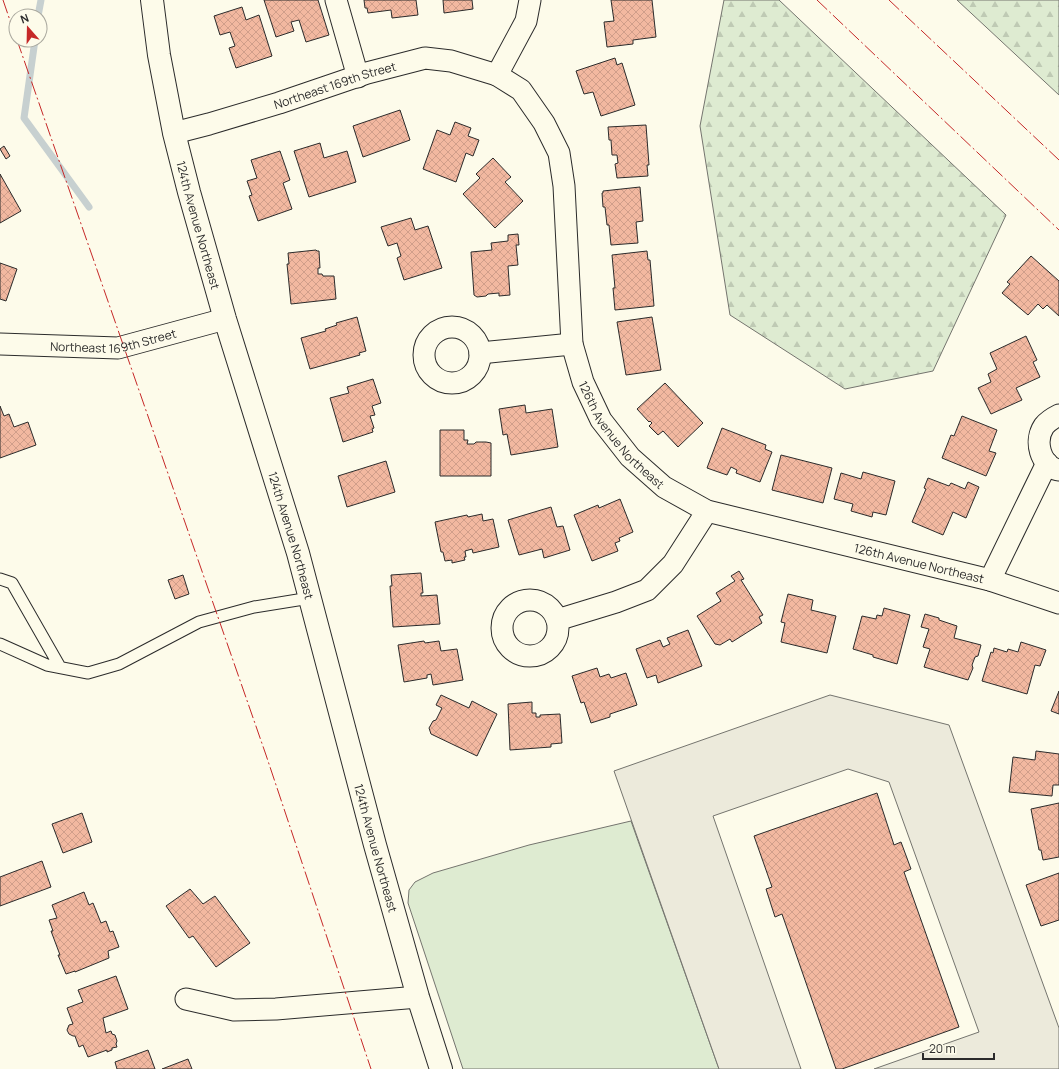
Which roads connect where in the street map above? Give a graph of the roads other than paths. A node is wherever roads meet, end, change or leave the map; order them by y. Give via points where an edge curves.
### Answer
1 (152, 0) edge
2 (336, 0) edge
3 (530, 0) edge
4 (497, 75) junction
5 (358, 76) junction
6 (174, 133) junction
7 (224, 319) junction
8 (0, 344) edge
9 (572, 344) junction
10 (480, 353) dead end
11 (1059, 415) edge
12 (1053, 467) edge
13 (707, 511) junction
14 (0, 579) edge
15 (990, 580) junction
16 (310, 598) junction
17 (1059, 603) edge
18 (557, 620) dead end
19 (0, 644) edge
20 (60, 667) junction
21 (418, 996) junction
22 (186, 999) dead end
23 (441, 1069) edge

1 - 6 street, 124th Avenue Northeast via 159,55
2 - 5 street
3 - 4 street via 526,21
4 - 5 street, Northeast 169th Street via 451,61 425,58
4 - 9 street, 126th Avenue Northeast via 521,90 544,123 559,152 564,186
5 - 6 street, Northeast 169th Street via 279,103
6 - 7 street, 124th Avenue Northeast
7 - 8 street, Northeast 169th Street via 118,348
7 - 16 street, 124th Avenue Northeast
9 - 10 street
9 - 13 street, 126th Avenue Northeast via 583,382 601,420 630,458 664,487
11 - 12 street via 1044,426 1040,435 1041,455
12 - 15 street
13 - 15 street, 126th Avenue Northeast
13 - 18 street via 673,564 647,590
14 - 20 lane via 12,583
15 - 17 street, 126th Avenue Northeast
16 - 20 lane via 254,607 199,622 119,664 88,673
16 - 21 street, 124th Avenue Northeast via 378,857
19 - 20 lane via 46,665
21 - 22 street via 276,1009 234,1010
21 - 23 street, 124th Avenue Northeast

